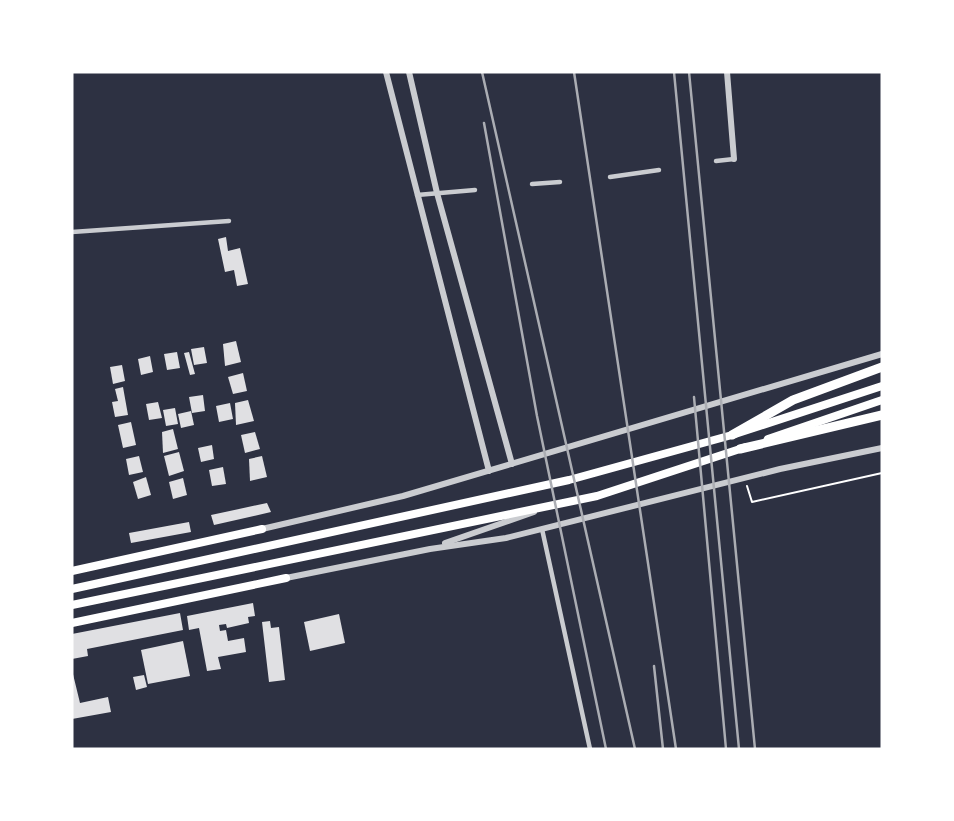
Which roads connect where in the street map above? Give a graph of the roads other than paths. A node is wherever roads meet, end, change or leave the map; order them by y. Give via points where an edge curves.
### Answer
1 (386, 72) edge
2 (409, 72) edge
3 (727, 72) edge
4 (734, 159) joint
5 (716, 161) dead end
6 (659, 170) dead end
7 (610, 177) dead end
8 (560, 182) dead end
9 (532, 184) dead end
10 (475, 190) dead end
11 (437, 193) junction
12 (416, 195) junction
13 (229, 221) dead end
14 (72, 232) edge
15 (882, 354) edge
16 (882, 368) edge
17 (882, 386) edge
18 (882, 400) edge
19 (882, 415) edge
20 (732, 435) junction
21 (882, 448) edge
22 (740, 449) junction
23 (512, 464) junction
24 (489, 471) junction
25 (555, 505) junction
26 (262, 529) joint
27 (542, 529) junction
28 (430, 549) junction
29 (72, 571) edge
30 (286, 578) joint
31 (72, 589) edge
32 (72, 605) edge
33 (72, 623) edge
34 (590, 749) edge

1 - 12 street
2 - 11 street
3 - 4 street
4 - 5 street
6 - 7 street
8 - 9 street
10 - 11 street
11 - 12 street
11 - 23 street
12 - 24 street
13 - 14 street
15 - 23 street
16 - 20 highway via 793,400
17 - 20 highway
18 - 22 highway
19 - 22 highway
20 - 31 highway via 569,480
21 - 27 street
22 - 25 highway via 597,496
23 - 24 street
24 - 26 street
25 - 28 street
25 - 32 highway
26 - 29 highway
27 - 28 street
27 - 34 street
28 - 30 street
30 - 33 highway

